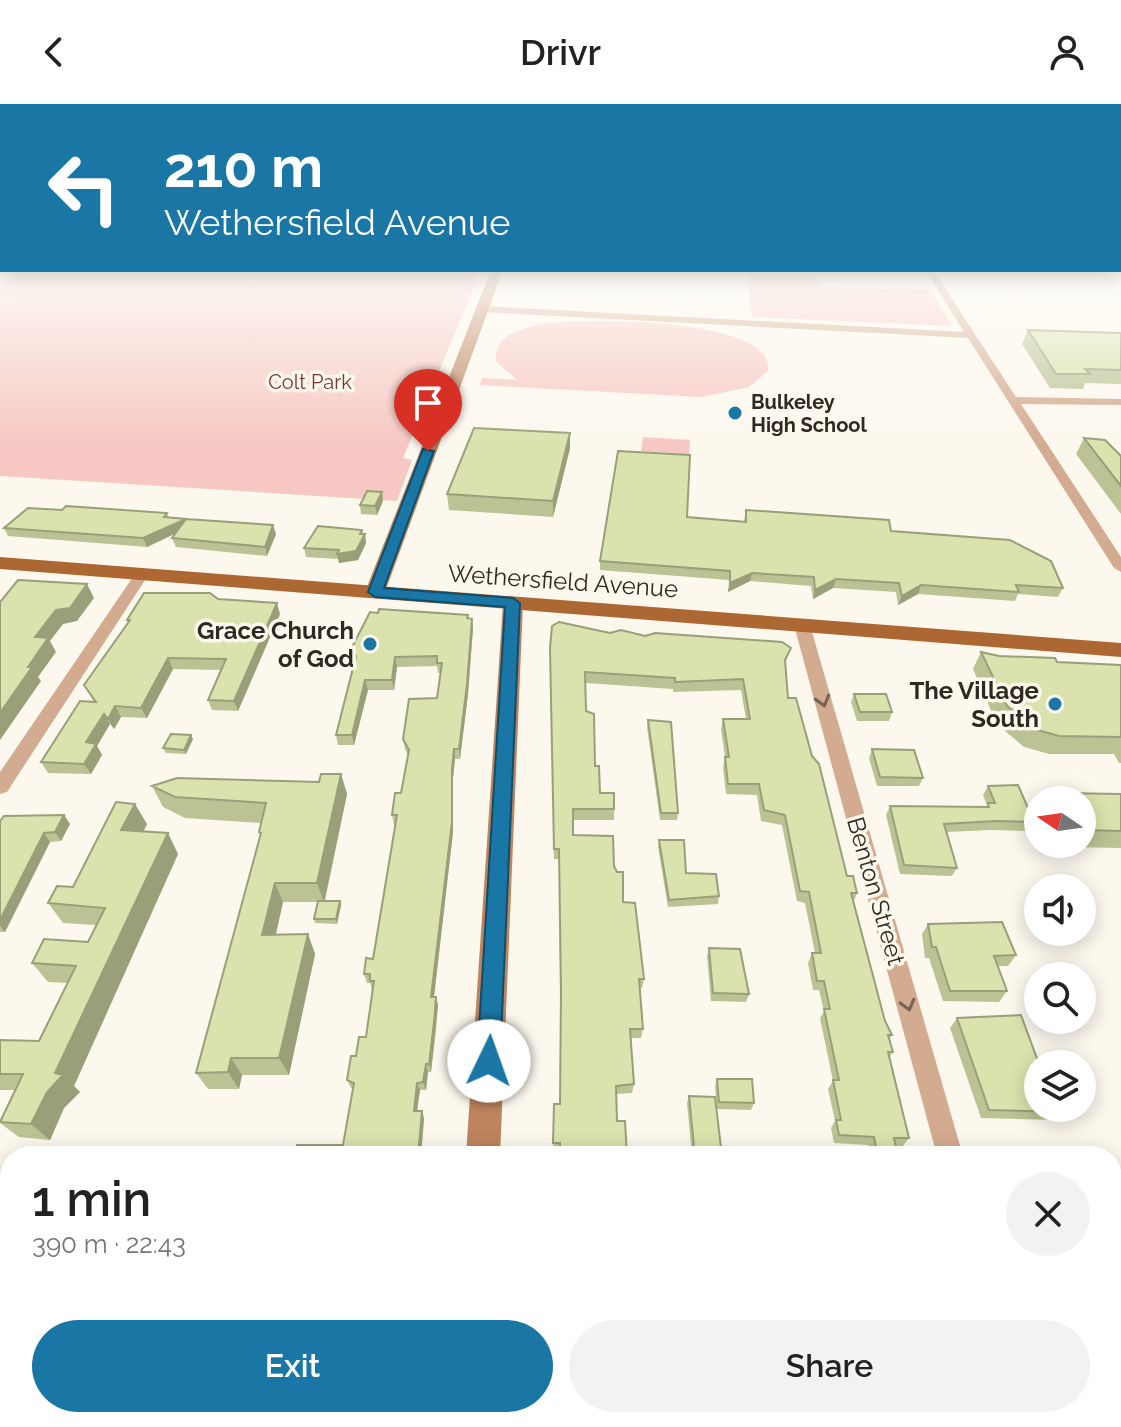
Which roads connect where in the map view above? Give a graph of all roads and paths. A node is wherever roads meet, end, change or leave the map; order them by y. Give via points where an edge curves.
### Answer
1 (477, 322) edge
2 (721, 322) edge
3 (962, 322) edge
4 (970, 335) junction
5 (1012, 400) junction
6 (1121, 402) edge
7 (0, 563) edge
8 (1121, 568) edge
9 (142, 574) junction
10 (375, 592) junction
11 (513, 603) junction
12 (802, 625) junction
13 (1121, 650) edge
14 (0, 787) edge
15 (484, 1146) edge
16 (947, 1146) edge

1 - 10 street
2 - 4 street
3 - 4 street
4 - 5 street
5 - 6 street
5 - 8 street
7 - 9 main road, Wethersfield Avenue
9 - 10 main road, Wethersfield Avenue
9 - 14 street
10 - 11 main road, Wethersfield Avenue
11 - 12 main road, Wethersfield Avenue
11 - 15 street
12 - 13 main road, Wethersfield Avenue
12 -> 16 street, Benton Street

